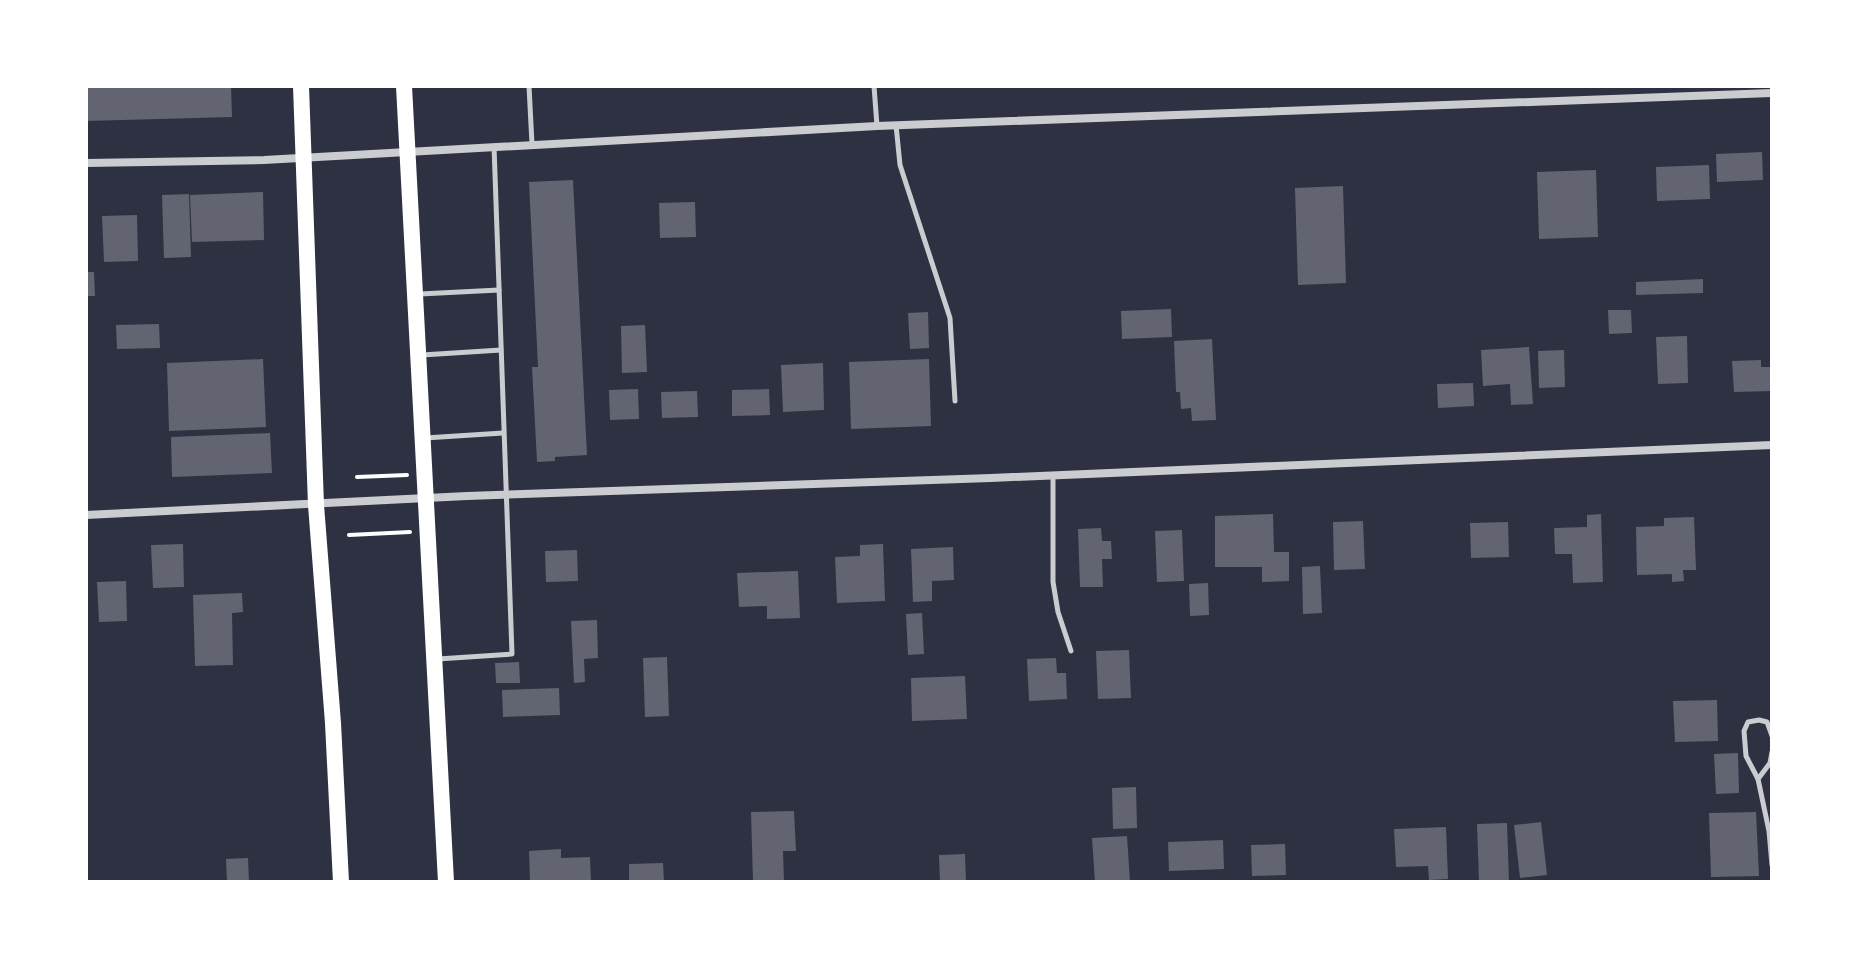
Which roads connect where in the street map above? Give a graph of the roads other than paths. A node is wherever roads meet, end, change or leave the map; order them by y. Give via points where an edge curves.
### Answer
1 (301, 86) edge
2 (404, 86) edge
3 (529, 86) edge
4 (874, 86) edge
5 (1772, 93) edge
6 (896, 125) junction
7 (877, 126) junction
8 (532, 144) junction
9 (494, 146) junction
10 (407, 151) junction
11 (303, 157) junction
12 (86, 163) edge
13 (499, 290) junction
14 (414, 295) junction
15 (501, 350) junction
16 (417, 355) junction
17 (955, 401) dead end
18 (503, 433) junction
19 (422, 439) junction
20 (1772, 445) edge
21 (1053, 475) junction
22 (505, 495) junction
23 (424, 499) junction
24 (316, 505) junction
25 (86, 515) edge
26 (1071, 651) dead end
27 (433, 659) junction
28 (1772, 736) edge
29 (1772, 752) edge
30 (1758, 779) junction
31 (1772, 865) edge
32 (341, 882) edge
33 (446, 882) edge

1 - 11 main road
2 - 10 main road
3 - 8 lane
4 - 7 lane
5 - 6 street
6 - 7 street
6 - 17 lane via 900,165 950,318
7 - 8 street
8 - 9 street
9 - 10 street
9 - 13 lane
10 - 11 street
10 - 14 main road
11 - 12 street
11 - 24 main road
13 - 14 lane
13 - 15 lane
14 - 16 main road
15 - 16 lane
15 - 18 lane
16 - 19 main road
18 - 19 lane
18 - 22 lane
19 - 23 main road
20 - 21 street
21 - 22 street
21 - 26 lane via 1053,582
22 - 23 street
22 - 27 lane via 512,654
23 - 24 street
23 - 27 main road
24 - 25 street
24 - 32 main road
27 - 33 main road
28 - 30 lane via 1767,722 1759,720 1748,722 1744,731 1746,756
29 - 30 lane
30 - 31 lane

